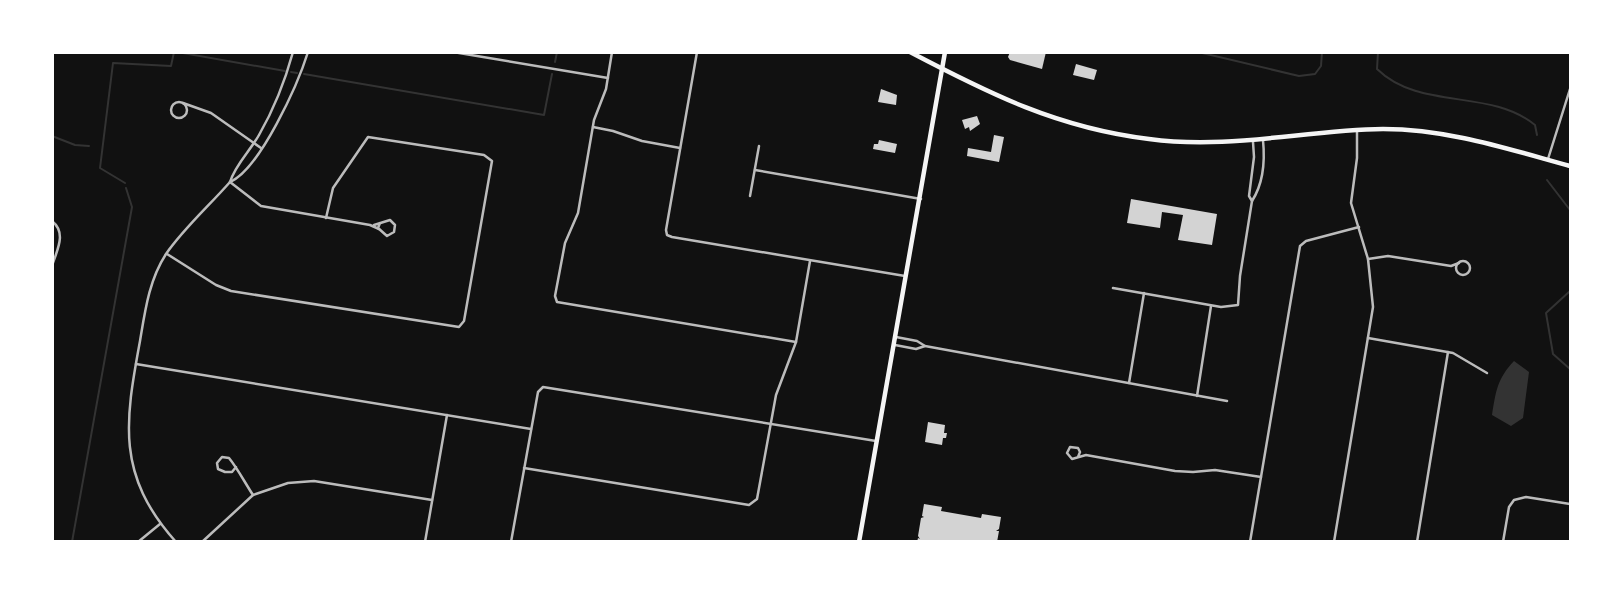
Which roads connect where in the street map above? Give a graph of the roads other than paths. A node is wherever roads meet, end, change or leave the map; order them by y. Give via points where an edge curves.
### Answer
1 (293, 52) edge
2 (308, 52) edge
3 (453, 52) edge
4 (612, 52) edge
5 (696, 52) edge
6 (910, 52) edge
7 (945, 52) edge
8 (942, 69) junction
9 (608, 78) junction
10 (1570, 89) edge
11 (183, 103) junction
12 (195, 108) junction
13 (187, 114) junction
14 (593, 127) junction
15 (1357, 131) junction
16 (1264, 141) junction
17 (1253, 142) junction
18 (254, 143) junction
19 (759, 146) dead end
20 (261, 148) junction
21 (680, 148) junction
22 (1548, 159) junction
23 (1570, 166) edge
24 (755, 170) junction
25 (230, 182) junction
26 (751, 196) dead end
27 (921, 199) junction
28 (1252, 201) junction
29 (326, 218) junction
30 (52, 221) edge
31 (380, 223) junction
32 (370, 225) junction
33 (1359, 227) junction
34 (379, 229) junction
35 (167, 254) junction
36 (1368, 259) junction
37 (810, 261) junction
38 (1459, 263) junction
39 (52, 266) edge
40 (1451, 266) junction
41 (1457, 272) junction
42 (907, 276) junction
43 (1113, 288) dead end
44 (1144, 293) junction
45 (1211, 305) junction
46 (896, 337) junction
47 (1368, 338) junction
48 (796, 342) junction
49 (895, 345) junction
50 (925, 346) junction
51 (1448, 352) junction
52 (136, 364) junction
53 (1487, 373) dead end
54 (1129, 384) junction
55 (1197, 396) junction
56 (1227, 401) dead end
57 (447, 415) junction
58 (770, 424) junction
59 (531, 429) junction
60 (878, 441) junction
61 (1080, 450) junction
62 (1086, 455) junction
63 (1078, 457) junction
64 (236, 467) junction
65 (524, 468) junction
66 (230, 472) junction
67 (238, 474) junction
68 (1261, 477) junction
69 (253, 495) junction
70 (432, 500) junction
71 (1570, 504) edge
72 (160, 524) junction
73 (138, 541) edge
74 (176, 541) edge
75 (202, 541) edge
76 (425, 541) edge
77 (511, 541) edge
78 (859, 541) edge
79 (1250, 541) edge
80 (1334, 541) edge
81 (1417, 541) edge
82 (1503, 541) edge

1 - 18 street via 281,91
2 - 20 street via 287,105
3 - 9 street
4 - 9 street
5 - 21 street
6 - 8 main road
7 - 8 main road
8 - 17 main road via 1032,111 1097,130 1166,141
8 - 27 main road
9 - 14 street
10 - 22 street
11 - 12 street
11 - 13 street
11 - 13 street via 175,103 171,113 180,119
12 - 13 street
12 - 18 street via 211,113
14 - 21 street
14 - 48 street via 578,213 564,250 557,302
15 - 16 main road
15 - 22 main road via 1461,136
15 - 33 street via 1351,197
16 - 17 main road
16 - 28 street via 1259,190
17 - 28 street
18 - 20 street
18 - 25 street
19 - 24 street
20 - 25 street via 239,178
21 - 37 street via 667,235
22 - 23 main road
24 - 26 street
24 - 27 street
25 - 29 street via 261,206
25 - 35 street
27 - 42 main road
28 - 45 street via 1239,303 1233,307
29 - 32 street
29 - 35 street via 333,188 368,137 491,158 462,325 456,327 231,290
30 - 39 street via 61,237
31 - 32 street
31 - 34 street
31 - 34 street via 392,221 395,230 387,236
32 - 34 street
33 - 36 street
33 - 68 street via 1300,246
35 - 52 street via 148,295
36 - 40 street via 1388,256
36 - 47 street via 1373,307
37 - 42 street
37 - 48 street
38 - 40 street
38 - 41 street
38 - 41 street via 1467,263 1470,269 1465,275
40 - 41 street
42 - 46 main road
43 - 44 street
44 - 45 street
44 - 54 street
45 - 55 street
46 - 49 main road
46 - 50 street
47 - 51 street
47 - 80 street
48 - 58 street
49 - 50 street
49 - 60 main road
50 - 54 street
51 - 53 street
51 - 81 street
52 - 57 street
52 - 72 street via 128,412 131,460 135,478
54 - 55 street
55 - 56 street
57 - 59 street
57 - 70 street
58 - 59 street via 546,386 538,392
58 - 60 street
58 - 65 street via 757,499 749,505
59 - 65 street
60 - 78 main road
61 - 62 street
61 - 63 street
61 - 63 street via 1072,446 1067,450 1070,458
62 - 63 street
62 - 68 street via 1188,472 1215,470
64 - 66 street
64 - 66 street via 229,458 219,459 218,469
64 - 67 street
65 - 77 street
66 - 67 street
67 - 69 street
68 - 79 street
69 - 70 street via 303,480
69 - 75 street
70 - 76 street
71 - 82 street via 1526,497 1514,500
72 - 73 street
72 - 74 street

